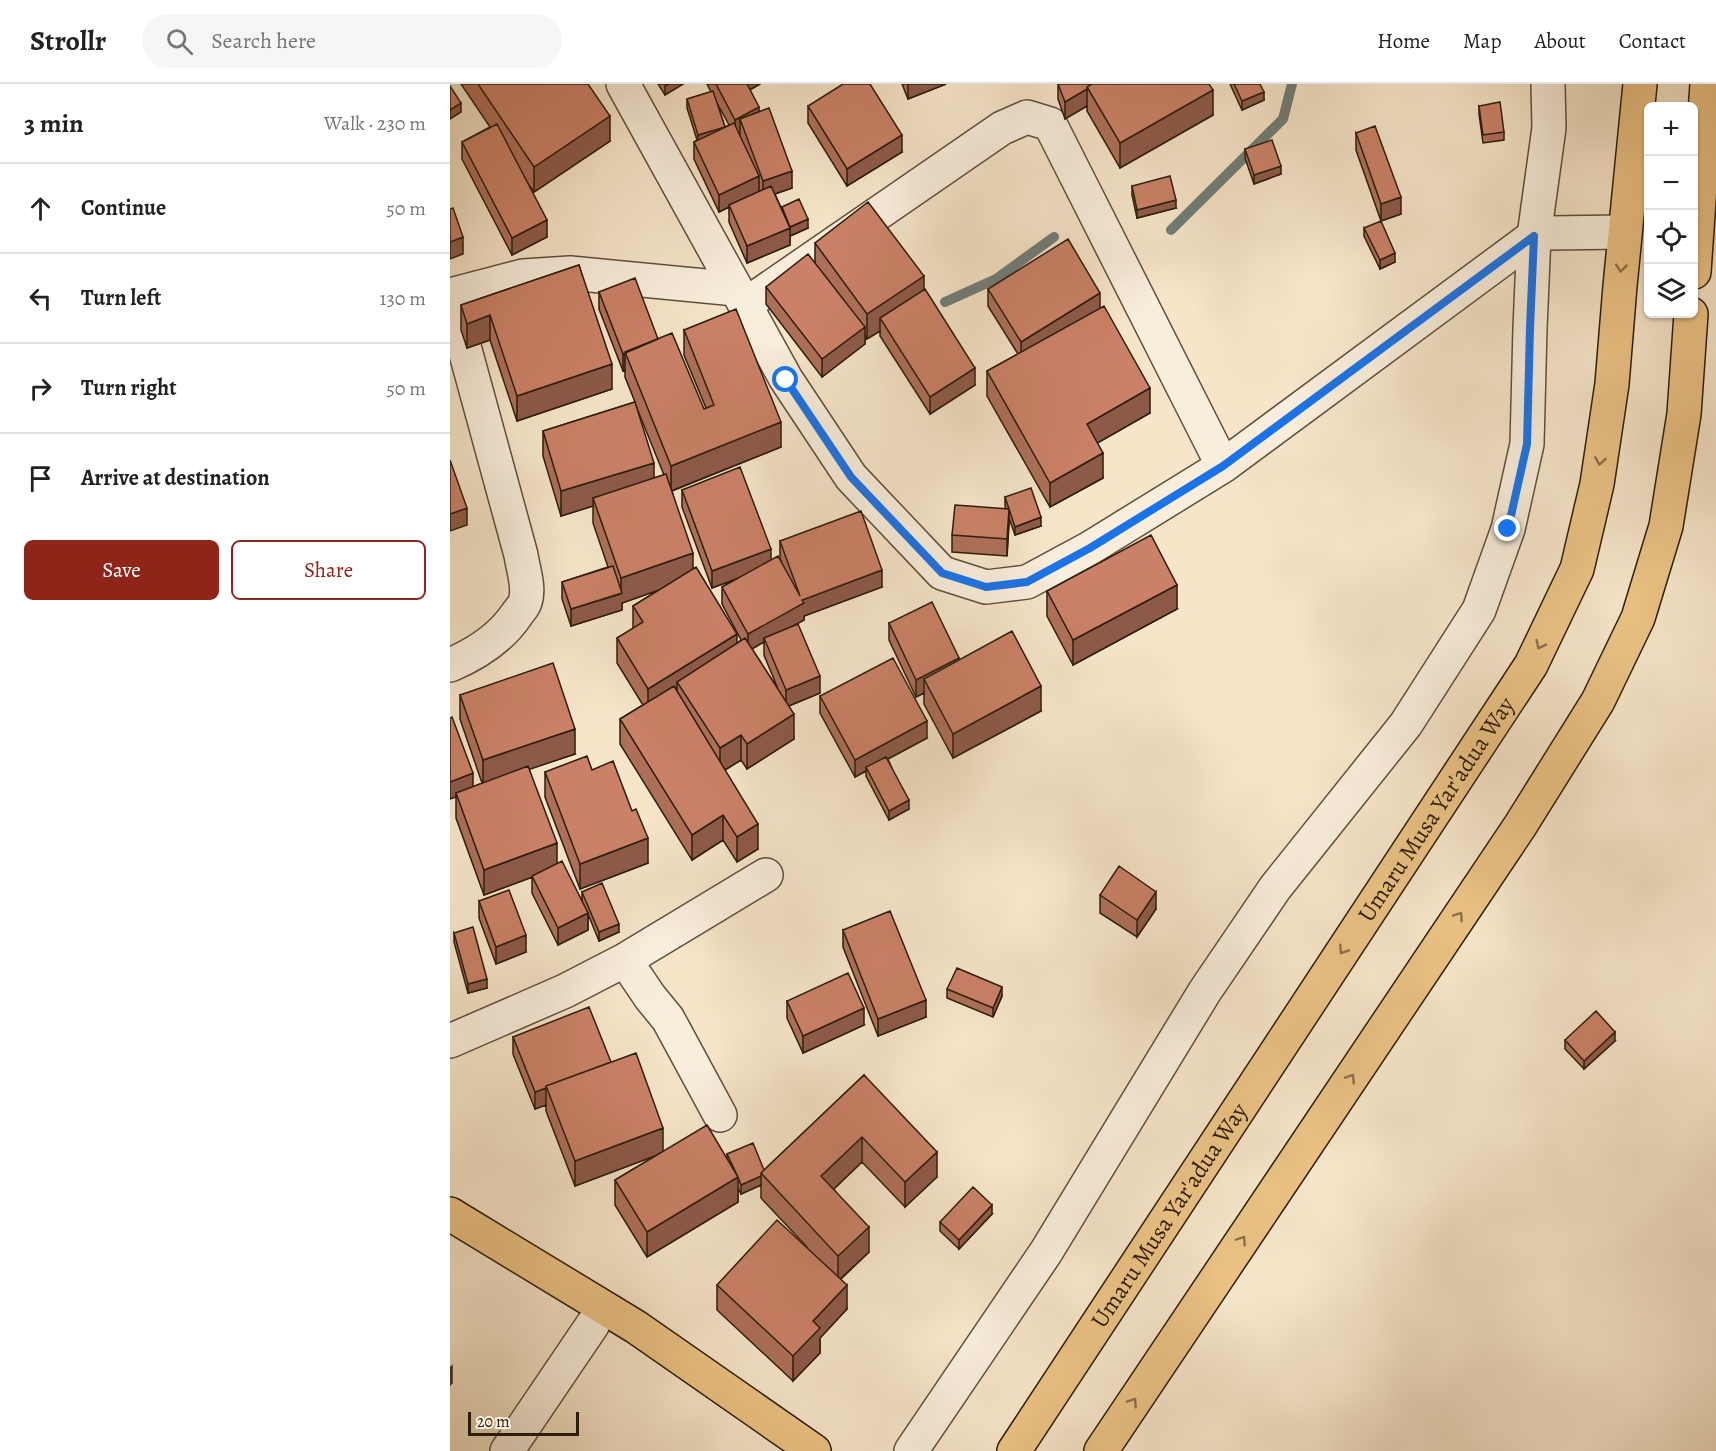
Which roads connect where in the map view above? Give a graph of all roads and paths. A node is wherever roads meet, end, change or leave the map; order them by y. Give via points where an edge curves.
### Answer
1 (623, 84) edge
2 (1548, 84) edge
3 (1640, 84) edge
4 (1707, 84) edge
5 (1625, 232) junction
6 (1534, 236) junction
7 (1695, 264) edge
8 (450, 295) edge
9 (740, 297) junction
10 (1691, 318) edge
11 (1223, 466) junction
12 (450, 665) edge
13 (766, 875) dead end
14 (625, 960) junction
15 (450, 1041) edge
16 (720, 1115) dead end
17 (450, 1214) edge
18 (450, 1235) edge
19 (593, 1324) junction
20 (507, 1451) edge
21 (785, 1451) edge
22 (814, 1451) edge
23 (910, 1451) edge
24 (1014, 1451) edge
25 (1101, 1451) edge

1 - 9 street
2 - 6 street via 1549,128
3 - 5 main road, Umaru Musa Yar'adua Way
4 - 7 main road
5 - 6 street
5 -> 24 main road, Umaru Musa Yar'adua Way via 1612,384 1597,484 1577,569 1531,665
6 - 11 street
6 - 23 street via 1527,444 1508,529 1479,610 1406,724 1275,888 1205,991 1046,1252
8 - 9 street via 523,276 570,273
8 - 12 street via 526,585 525,602 497,638
9 - 11 street via 786,380 851,477 942,573 986,587 1027,582
9 - 11 street via 1002,128 1027,117 1050,124
25 -> 10 main road via 1520,826 1598,701 1638,618 1666,525 1684,414
13 - 14 street
14 - 15 street
14 - 16 street via 669,1019
17 - 22 main road via 636,1327
18 - 19 main road
19 - 20 street
19 - 21 main road

